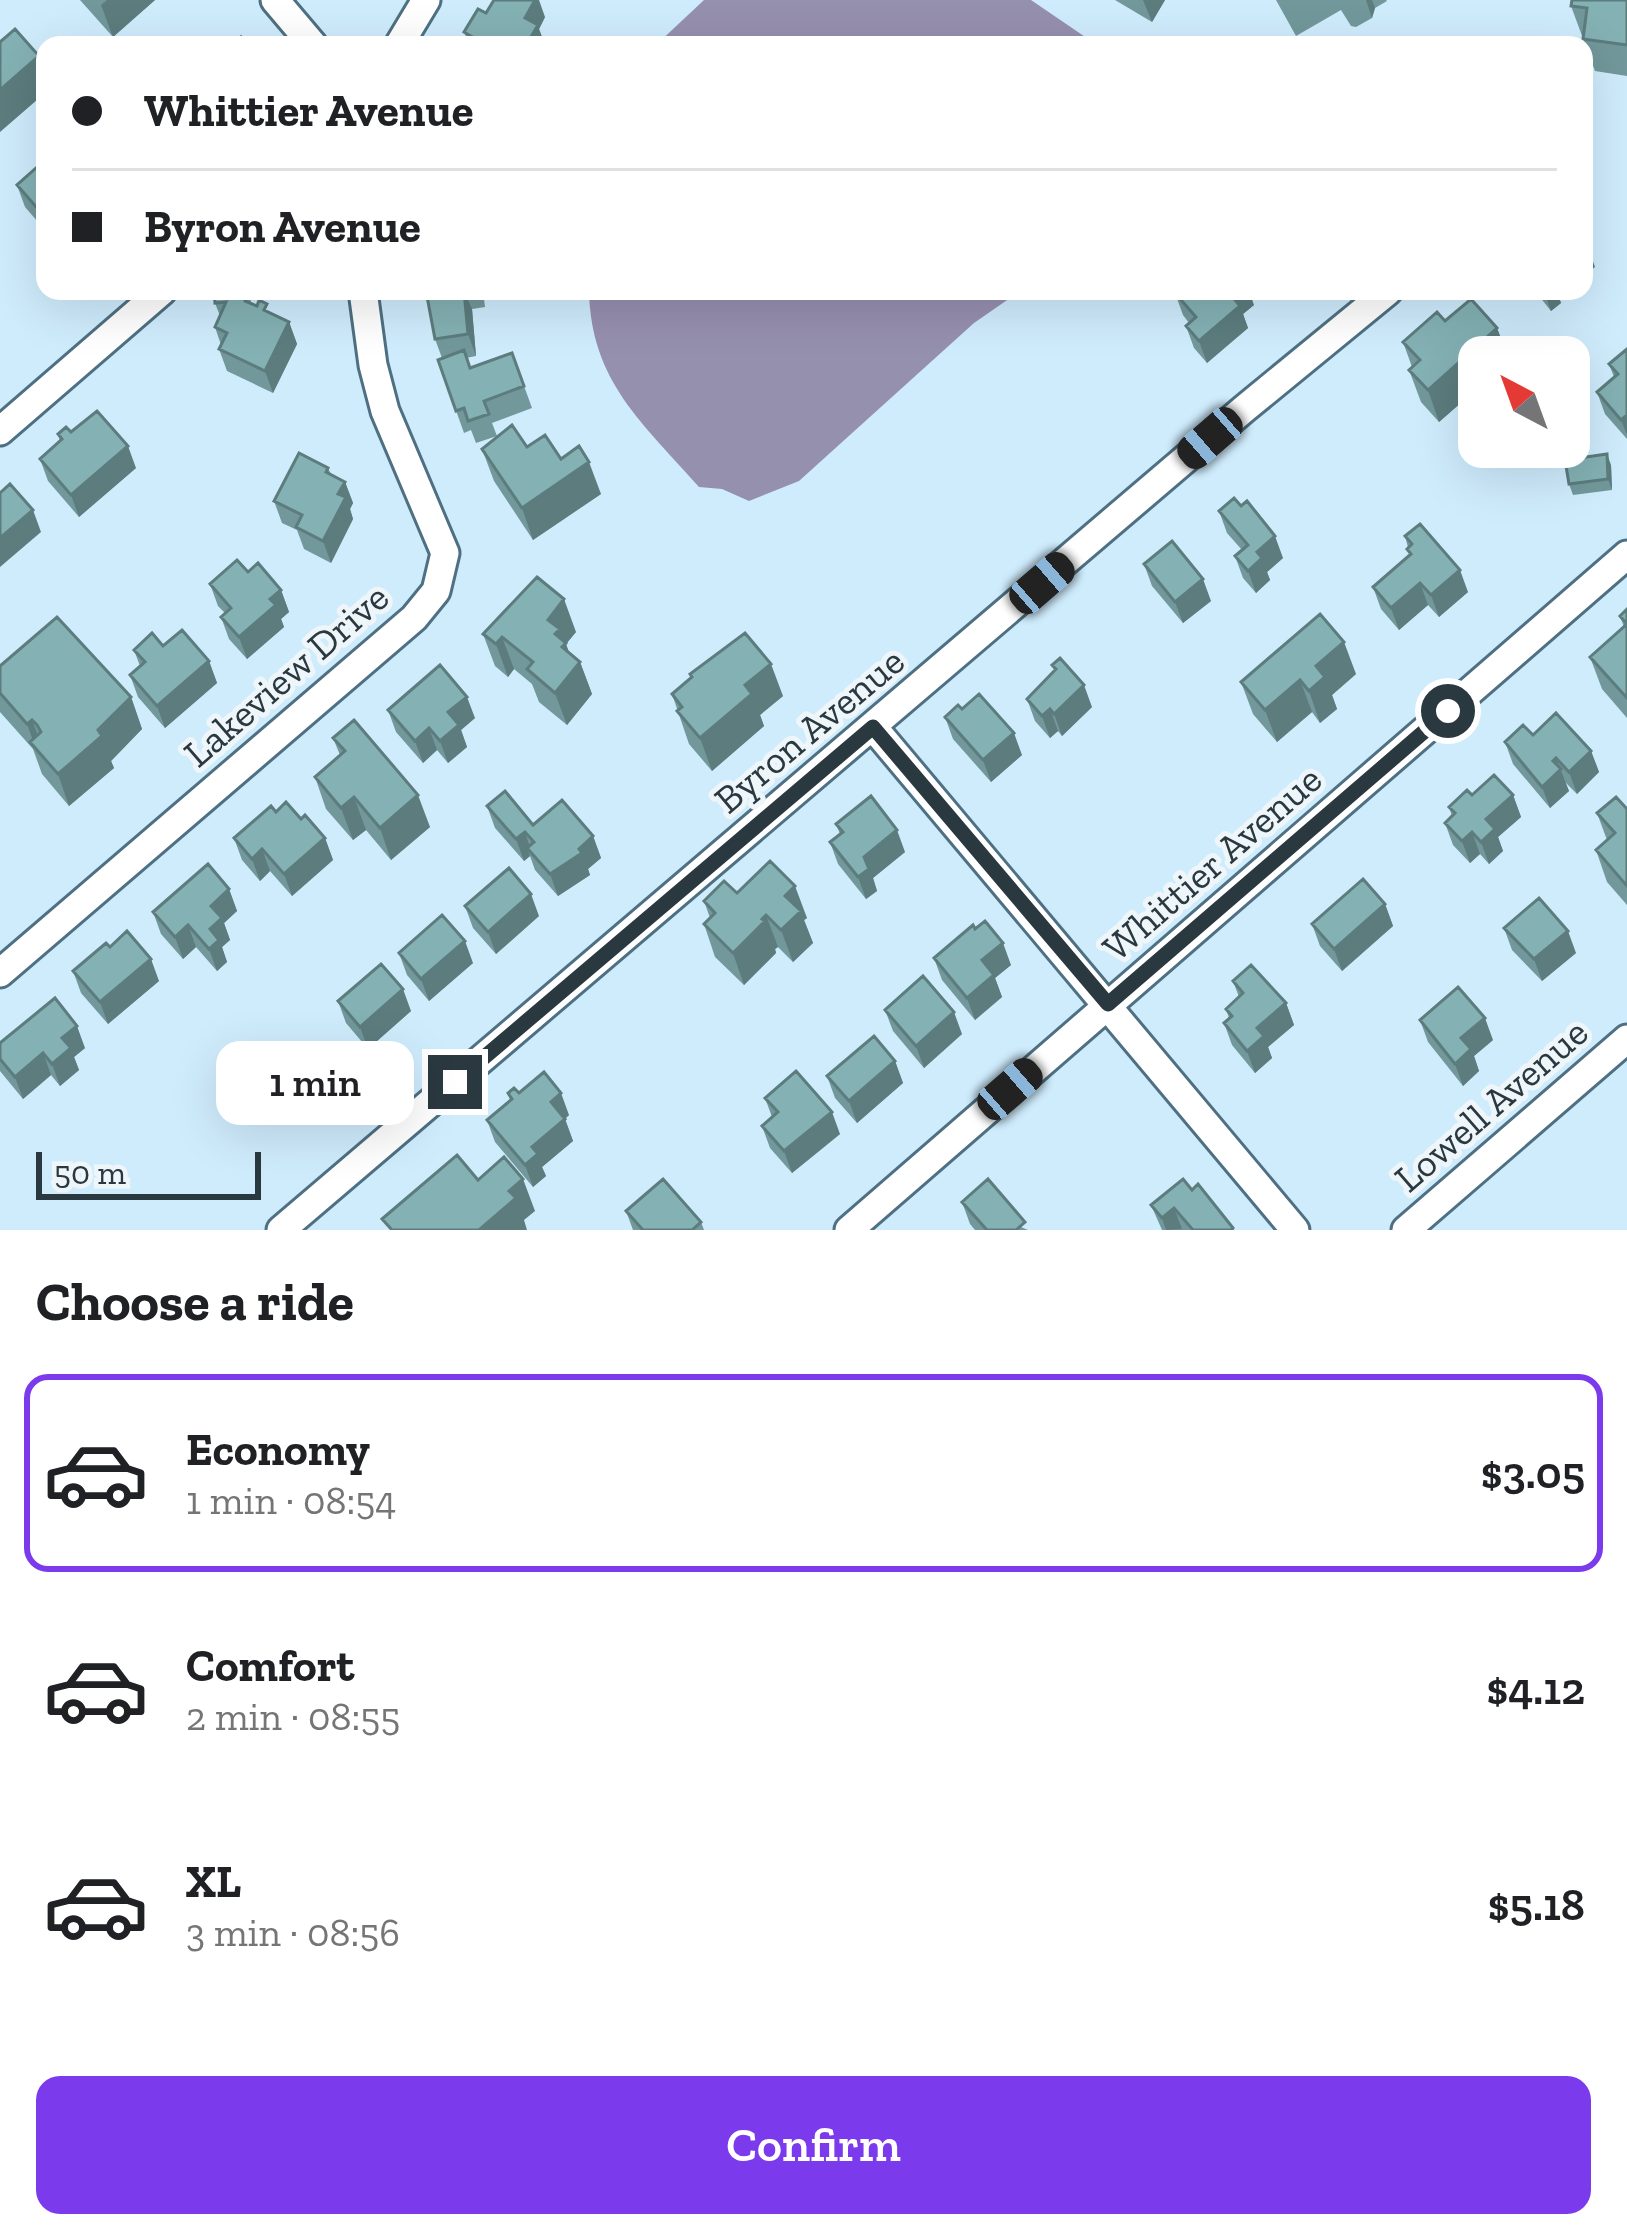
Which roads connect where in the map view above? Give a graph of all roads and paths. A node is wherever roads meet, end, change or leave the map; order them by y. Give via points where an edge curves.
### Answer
1 (275, 0) edge
2 (426, 0) edge
3 (305, 36) edge
4 (404, 36) edge
5 (152, 300) edge
6 (363, 300) edge
7 (1377, 300) edge
8 (0, 431) edge
9 (1627, 555) edge
10 (873, 727) junction
11 (0, 974) edge
12 (1108, 1004) junction
13 (1627, 1040) edge
14 (281, 1230) edge
15 (848, 1230) edge
16 (1294, 1230) edge
17 (1406, 1230) edge

1 - 3 street
2 - 4 street
5 - 8 street
6 - 11 street, Lakeview Drive via 386,411 445,553 436,591
7 - 10 street, Byron Avenue
9 - 12 street, Whittier Avenue
10 - 12 street
10 - 14 street, Byron Avenue
12 - 15 street, Whittier Avenue
12 - 16 street
13 - 17 street, Lowell Avenue

